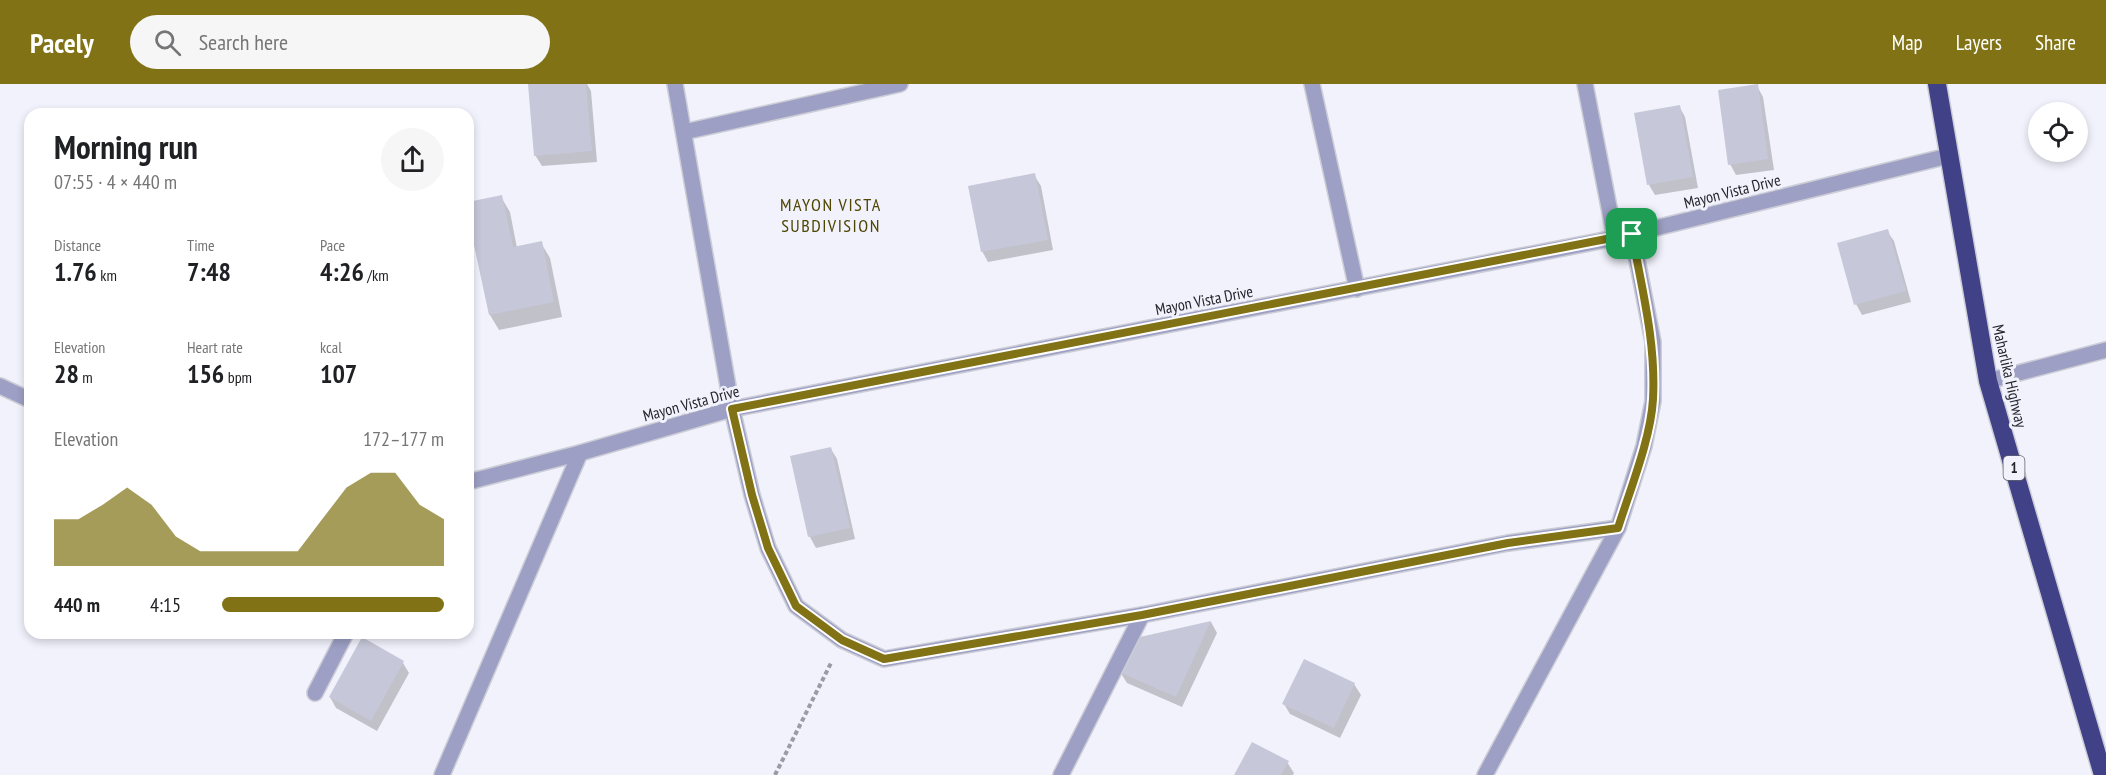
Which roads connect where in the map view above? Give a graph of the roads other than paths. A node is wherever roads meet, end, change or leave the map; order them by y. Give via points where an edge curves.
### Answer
1 (675, 84) edge
2 (900, 84) edge
3 (1312, 84) edge
4 (1585, 84) edge
5 (1936, 84) edge
6 (684, 132) junction
7 (1948, 156) junction
8 (1632, 234) junction
9 (1615, 238) junction
10 (1357, 289) junction
11 (2106, 350) edge
12 (1988, 381) junction
13 (0, 386) edge
14 (24, 397) edge
15 (732, 409) junction
16 (580, 453) junction
17 (474, 480) edge
18 (1618, 528) junction
19 (1142, 615) junction
20 (342, 639) edge
21 (315, 693) dead end
22 (442, 775) edge
23 (1060, 775) edge
24 (1485, 775) edge
25 (2103, 775) edge

1 - 6 street
2 - 6 street
3 - 10 street
4 - 9 street
5 - 7 highway, Maharlika Highway / 1
6 - 15 street
7 - 8 street, Mayon Vista Drive
7 - 12 highway, Maharlika Highway / 1
8 - 9 street, Mayon Vista Drive
8 - 18 street via 1653,342 1653,401 1644,446
9 - 10 street, Mayon Vista Drive
10 - 15 street, Mayon Vista Drive
11 - 12 street
12 - 25 highway, Maharlika Highway / 1
13 - 14 street
15 - 16 street, Mayon Vista Drive
15 - 19 street via 768,548 796,606 842,640 884,659
16 - 17 street, Mayon Vista Drive
16 - 22 street
18 - 19 street via 1508,543
18 - 24 street
19 - 23 street
20 - 21 street

